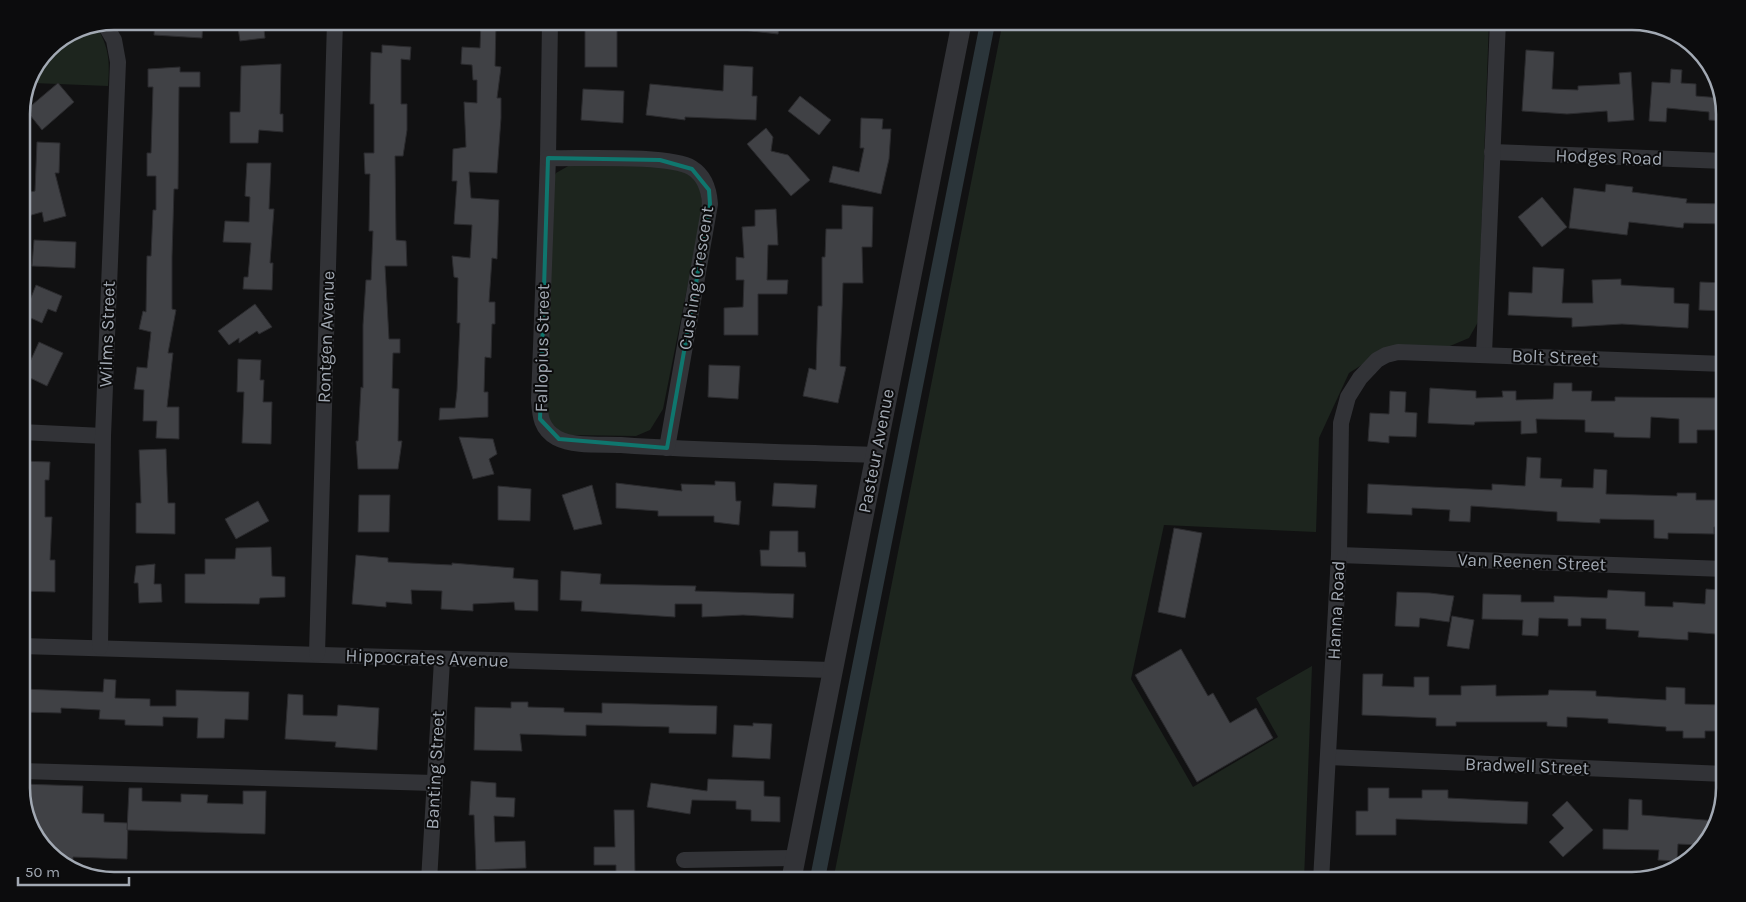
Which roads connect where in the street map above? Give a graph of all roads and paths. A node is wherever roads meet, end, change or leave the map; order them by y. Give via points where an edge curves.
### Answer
1 (335, 30) edge
2 (550, 30) edge
3 (960, 30) edge
4 (1498, 30) edge
5 (109, 31) edge
6 (1492, 152) junction
7 (548, 158) junction
8 (1716, 161) edge
9 (1386, 354) joint
10 (1484, 354) junction
11 (1716, 364) edge
12 (30, 432) edge
13 (103, 436) junction
14 (667, 448) junction
15 (876, 455) junction
16 (1339, 555) junction
17 (1716, 569) edge
18 (30, 646) edge
19 (100, 647) junction
20 (317, 654) junction
21 (442, 660) junction
22 (832, 670) junction
23 (1328, 757) junction
24 (30, 771) edge
25 (1716, 774) edge
26 (434, 783) junction
27 (795, 858) junction
28 (684, 860) dead end
29 (429, 872) edge
30 (793, 872) edge
31 (1322, 872) edge

1 - 20 street, Rontgen Avenue
2 - 7 street, Fallopius Street
3 - 15 street, Pasteur Avenue
4 - 6 street
5 - 13 street, Wilms Street via 114,40 118,62
6 - 8 street, Hodges Road
6 - 10 street
7 - 14 street, Fallopius Street via 540,419 549,433 559,439
7 - 14 street, Cushing Crescent via 660,160 681,164 702,177 709,190 710,204
9 - 10 street, Bolt Street
9 - 16 street, Hanna Road via 1360,378 1343,411
10 - 11 street, Bolt Street
12 - 13 street
13 - 19 street, Wilms Street
14 - 15 street, Fallopius Street
15 - 22 street, Pasteur Avenue
16 - 17 street, Van Reenen Street
16 - 23 street, Hanna Road
18 - 19 street, Hippocrates Avenue
19 - 20 street, Hippocrates Avenue
20 - 21 street, Hippocrates Avenue
21 - 22 street, Hippocrates Avenue
21 - 26 street, Banting Street
22 - 27 street, Pasteur Avenue
23 - 25 street, Bradwell Street
23 - 31 street, Hanna Road
24 - 26 street
26 - 29 street, Banting Street
27 - 28 street
27 - 30 street, Pasteur Avenue

